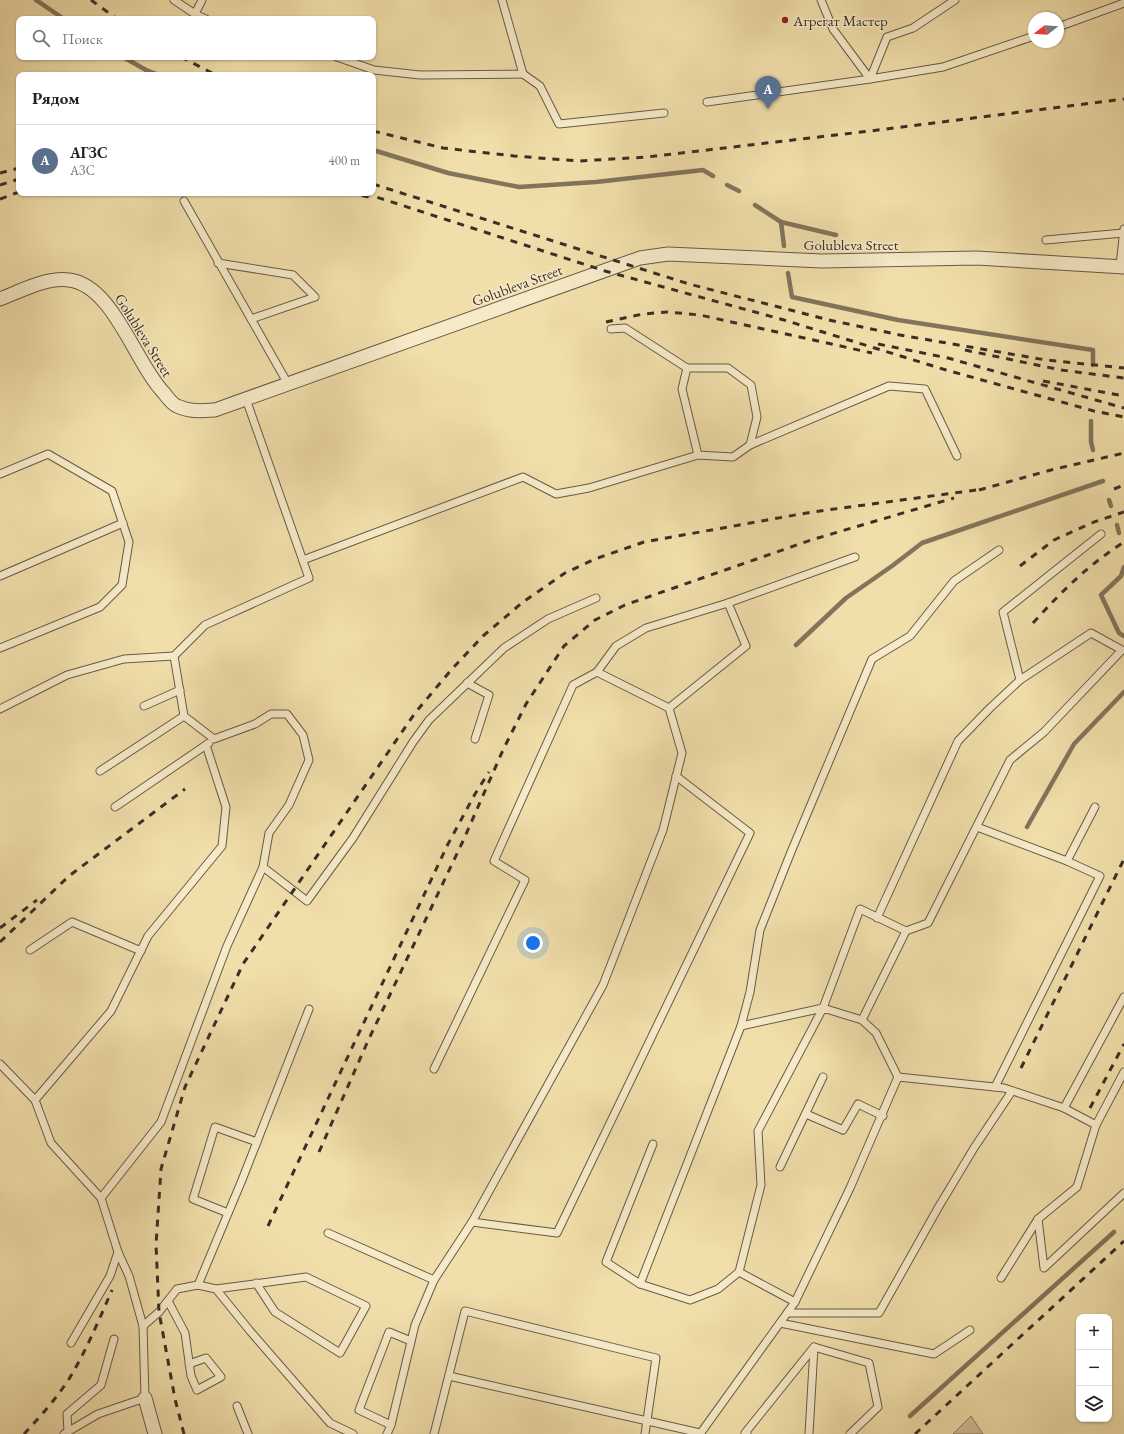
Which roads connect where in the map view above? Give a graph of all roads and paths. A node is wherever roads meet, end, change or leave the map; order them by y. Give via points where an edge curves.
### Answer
1 (174, 0) edge
2 (202, 0) edge
3 (502, 0) edge
4 (822, 0) edge
5 (955, 0) edge
6 (1124, 3) edge
7 (195, 14) junction
8 (199, 16) edge
9 (1064, 25) edge
10 (1028, 38) edge
11 (346, 60) edge
12 (523, 74) junction
13 (870, 79) junction
14 (707, 102) dead end
15 (664, 113) dead end
16 (184, 201) dead end
17 (1124, 228) edge
18 (1124, 233) edge
19 (1046, 240) dead end
20 (218, 263) junction
21 (1122, 266) edge
22 (0, 299) edge
23 (251, 319) junction
24 (611, 329) dead end
25 (687, 368) junction
26 (288, 384) junction
27 (246, 399) junction
28 (750, 445) junction
29 (698, 455) junction
30 (957, 456) dead end
31 (0, 474) edge
32 (123, 523) junction
33 (1101, 534) dead end
34 (999, 550) dead end
35 (855, 557) dead end
36 (303, 560) junction
37 (0, 576) edge
38 (596, 598) dead end
39 (728, 603) junction
40 (0, 648) edge
41 (174, 656) junction
42 (597, 672) junction
43 (1020, 680) junction
44 (467, 684) junction
45 (180, 690) junction
46 (144, 706) dead end
47 (669, 708) junction
48 (0, 710) edge
49 (184, 716) junction
50 (214, 739) junction
51 (475, 740) dead end
52 (206, 745) junction
53 (100, 772) dead end
54 (676, 776) junction
55 (1095, 807) dead end
56 (116, 808) dead end
57 (977, 827) junction
58 (1067, 861) junction
59 (263, 867) junction
60 (877, 918) junction
61 (906, 931) junction
62 (30, 950) dead end
63 (141, 951) junction
64 (1124, 997) edge
65 (823, 1008) junction
66 (309, 1009) dead end
67 (862, 1020) junction
68 (740, 1026) junction
69 (0, 1064) edge
70 (434, 1069) dead end
71 (1124, 1072) edge
72 (823, 1077) dead end
73 (898, 1077) junction
74 (995, 1087) junction
75 (1012, 1091) junction
76 (35, 1100) junction
77 (1064, 1108) junction
78 (806, 1114) junction
79 (883, 1116) junction
80 (1096, 1125) junction
81 (257, 1142) junction
82 (653, 1144) dead end
83 (780, 1168) dead end
84 (1124, 1193) edge
85 (101, 1198) junction
86 (228, 1213) junction
87 (1038, 1219) junction
88 (472, 1222) junction
89 (328, 1233) dead end
90 (118, 1252) junction
91 (739, 1272) junction
92 (1001, 1278) dead end
93 (434, 1280) junction
94 (256, 1282) junction
95 (640, 1284) junction
96 (198, 1286) junction
97 (216, 1289) junction
98 (168, 1301) junction
99 (795, 1302) junction
100 (788, 1313) junction
101 (780, 1323) junction
102 (143, 1326) junction
103 (970, 1330) dead end
104 (114, 1338) dead end
105 (411, 1341) junction
106 (71, 1343) dead end
107 (814, 1347) junction
108 (189, 1364) junction
109 (449, 1376) junction
110 (145, 1398) junction
111 (237, 1406) dead end
112 (647, 1421) junction
113 (391, 1425) junction
114 (66, 1432) edge
115 (700, 1433) edge
116 (155, 1434) edge
117 (248, 1434) edge
118 (353, 1434) edge
119 (387, 1434) edge
120 (434, 1434) edge
121 (645, 1434) edge
122 (747, 1434) edge
123 (809, 1434) edge
124 (850, 1434) edge

1 - 7 lane
2 - 7 lane
3 - 12 lane
4 - 13 lane via 833,29
5 - 13 lane via 913,28 887,37
6 - 9 lane
7 - 8 lane
10 - 13 lane via 943,67
11 - 12 lane via 374,70 420,75
12 - 15 lane via 540,86 560,124
13 - 14 lane
16 - 20 lane
17 - 18 lane
18 - 19 lane
18 - 21 lane
20 - 23 lane
20 - 23 lane via 293,275 315,297
21 - 26 street, Golubleva Street via 978,258 822,261 668,254 640,258
22 - 27 street, Golubleva Street via 42,282 69,280 88,286 105,300 155,384 175,406 196,412 209,411
23 - 26 lane
24 - 25 lane via 625,328
25 - 28 lane via 728,368 752,385 757,417
25 - 29 lane via 682,389
26 - 27 street, Golubleva Street
27 - 36 lane
28 - 29 lane via 733,457
28 - 30 lane via 889,386 925,389
29 - 36 lane via 589,488 556,494 524,477
31 - 32 lane via 48,454 112,491
32 - 37 lane
32 - 40 lane via 129,542 122,585 100,606
33 - 43 lane via 1003,612
34 - 68 lane via 954,581 910,636 872,659 790,852 760,930 750,992
35 - 39 lane
36 - 41 lane via 309,578 205,626
38 - 44 lane via 548,618 504,648
39 - 42 lane via 646,628 616,646
39 - 47 lane via 746,646
41 - 45 lane
41 - 48 lane via 124,659 67,675
42 - 47 lane
42 - 70 lane via 573,685 494,861 525,880
43 - 57 lane via 1091,633 1122,650 1044,732 1010,760
43 - 60 lane via 958,741
44 - 51 lane via 489,695
44 - 59 lane via 429,720 412,742 353,838 307,900
45 - 46 lane
45 - 49 lane
47 - 54 lane via 682,753
49 - 50 lane
49 - 53 lane
50 - 52 lane
50 - 59 lane via 255,724 271,714 287,714 302,735 308,760 289,805 269,834
52 - 56 lane
52 - 63 lane via 226,808 222,846 148,936
54 - 88 lane via 663,830 602,985
54 - 88 lane via 750,834 557,1233
55 - 58 lane
57 - 58 lane
57 - 61 lane via 928,923
58 - 74 lane via 1100,876
59 - 85 lane via 227,946 161,1122
60 - 61 lane
60 - 65 lane via 860,910
61 - 67 lane
62 - 63 lane via 72,922
63 - 76 lane via 111,1011
64 - 77 lane
65 - 67 lane
65 - 68 lane
65 - 91 lane via 758,1131 761,1185
66 - 81 lane
67 - 73 lane via 876,1033
68 - 95 lane
69 - 76 lane
71 - 80 lane
72 - 78 lane
73 - 74 lane
73 - 79 lane
74 - 75 lane
75 - 77 lane
75 - 100 lane via 950,1188 879,1313
76 - 85 lane via 51,1143
77 - 80 lane
78 - 79 lane via 843,1130 858,1104
78 - 83 lane
79 - 99 lane
80 - 87 lane via 1077,1187
81 - 86 lane
81 - 86 lane via 216,1127 194,1199
82 - 95 lane via 606,1262
84 - 87 lane via 1044,1268
85 - 90 lane
86 - 96 lane
87 - 92 lane
88 - 93 lane
89 - 93 lane
90 - 102 lane via 129,1276
90 - 106 lane via 110,1276
91 - 95 lane via 718,1289 690,1300
91 - 99 lane
93 - 105 lane
94 - 94 lane via 306,1277 366,1306 340,1353 275,1312
94 - 97 lane
96 - 97 lane
96 - 98 lane via 177,1289
97 - 118 lane via 330,1423
98 - 102 lane
98 - 108 lane via 185,1333
99 - 100 lane
100 - 101 lane
101 - 103 lane via 934,1354
101 - 115 lane
102 - 110 lane
104 - 114 lane via 101,1385 66,1414
105 - 113 lane
105 - 113 lane via 389,1332 359,1410
107 - 122 lane via 745,1433
107 - 123 lane
107 - 124 lane via 869,1363 878,1407
108 - 108 lane via 197,1390 221,1377 206,1358
109 - 112 lane
109 - 112 lane via 466,1311 656,1358
109 - 120 lane
110 - 114 lane via 98,1414
110 - 116 street
111 - 117 lane
112 - 115 lane
112 - 121 lane
113 - 119 lane

